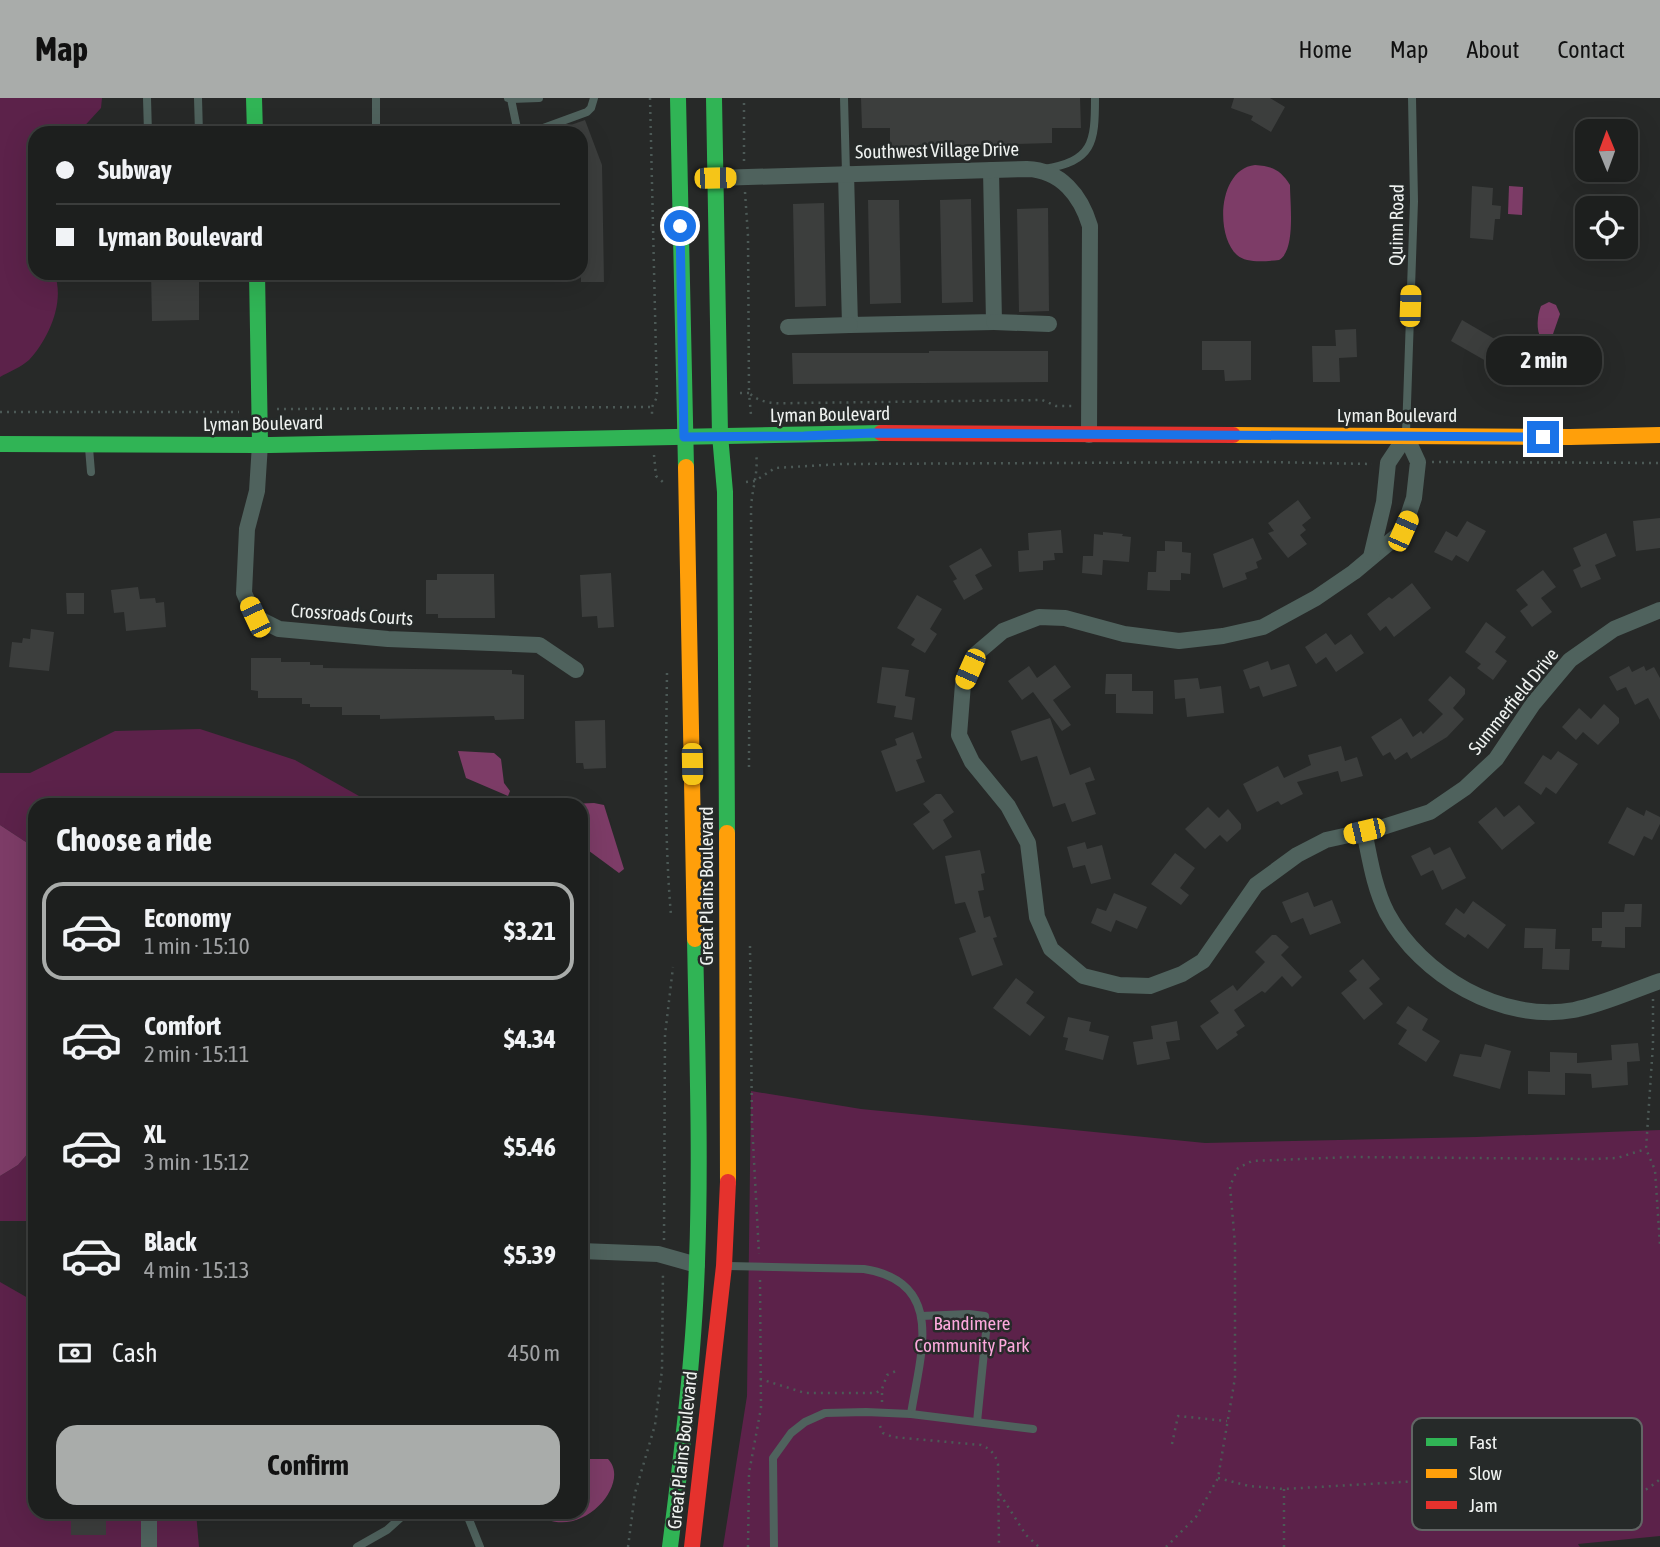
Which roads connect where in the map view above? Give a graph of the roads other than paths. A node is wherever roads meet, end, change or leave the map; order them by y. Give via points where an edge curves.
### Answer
1 (147, 98) edge
2 (198, 98) edge
3 (254, 98) edge
4 (376, 98) edge
5 (510, 98) edge
6 (539, 98) edge
7 (594, 98) edge
8 (678, 98) edge
9 (714, 98) edge
10 (844, 98) edge
11 (1095, 98) edge
12 (1412, 98) edge
13 (148, 126) edge
14 (199, 126) edge
15 (255, 126) edge
16 (376, 126) edge
17 (516, 126) edge
18 (549, 126) edge
19 (1041, 169) junction
20 (991, 170) junction
21 (846, 173) junction
22 (715, 178) junction
23 (257, 280) edge
24 (994, 322) junction
25 (1049, 324) dead end
26 (850, 325) junction
27 (788, 327) dead end
28 (720, 435) junction
29 (1088, 435) junction
30 (1660, 435) edge
31 (1406, 436) junction
32 (684, 437) junction
33 (260, 443) junction
34 (0, 444) edge
35 (89, 445) junction
36 (91, 472) dead end
37 (1371, 557) junction
38 (1660, 610) edge
39 (576, 670) dead end
40 (1364, 831) junction
41 (1657, 982) edge
42 (588, 1251) edge
43 (697, 1265) junction
44 (724, 1266) junction
45 (921, 1315) junction
46 (911, 1414) junction
47 (977, 1422) junction
48 (1033, 1429) dead end
49 (149, 1519) edge
50 (399, 1519) edge
51 (469, 1519) edge
52 (149, 1547) edge
53 (357, 1547) edge
54 (480, 1547) edge
55 (670, 1547) edge
56 (692, 1547) edge
57 (774, 1547) edge

1 - 13 lane
2 - 14 lane
3 - 15 main road
4 - 16 lane
5 - 6 lane
5 - 17 lane
7 - 18 lane via 587,112
8 - 32 main road, Great Plains Boulevard
9 - 22 main road, Great Plains Boulevard
10 - 21 lane
11 - 19 lane via 1095,127 1087,149 1065,165
12 - 31 lane, Quinn Road via 1414,201
19 - 20 street, Southwest Village Drive
19 - 29 street, Southwest Village Drive via 1071,189 1090,226
20 - 21 street, Southwest Village Drive
20 - 24 street
21 - 22 street, Southwest Village Drive
21 - 26 street
22 - 28 main road, Great Plains Boulevard
23 - 33 main road
24 - 25 street
24 - 26 street
26 - 27 street
28 - 29 main road, Lyman Boulevard
28 - 32 main road, Lyman Boulevard
28 - 44 main road, Great Plains Boulevard via 725,487 728,1172
29 - 31 main road, Lyman Boulevard
30 - 31 main road, Lyman Boulevard
31 - 37 street via 1388,463
31 - 37 street, Summerfield Drive via 1418,462 1414,498 1403,531
32 - 33 main road, Lyman Boulevard
32 - 43 main road, Great Plains Boulevard
33 - 35 main road, Lyman Boulevard
33 - 39 street, Crossroads Courts via 257,491 247,528 244,593 255,617 279,629 539,645
34 - 35 main road, Lyman Boulevard
35 - 36 lane
37 - 40 street, Summerfield Drive via 1316,598 1263,627 1223,636 1179,641 1039,617 1003,631 976,654 963,684 959,735 972,762 1008,806 1028,843 1037,917 1051,949 1083,976 1119,985 1150,986 1203,961 1256,885 1326,840
38 - 40 street, Summerfield Drive via 1614,629 1570,660 1496,759 1465,789 1430,812
40 - 41 street via 1388,914 1420,958 1449,981 1494,1004 1532,1012 1573,1010
42 - 43 street via 664,1255
43 - 44 lane
43 - 55 main road, Great Plains Boulevard
44 - 45 lane via 818,1266 880,1272 909,1288
44 - 56 main road, Great Plains Boulevard
45 - 46 lane via 924,1326
45 - 47 lane via 985,1316
46 - 47 lane
46 - 57 lane via 825,1413 805,1422 781,1445 774,1458
47 - 48 lane
49 - 52 street
50 - 53 lane
51 - 54 lane

